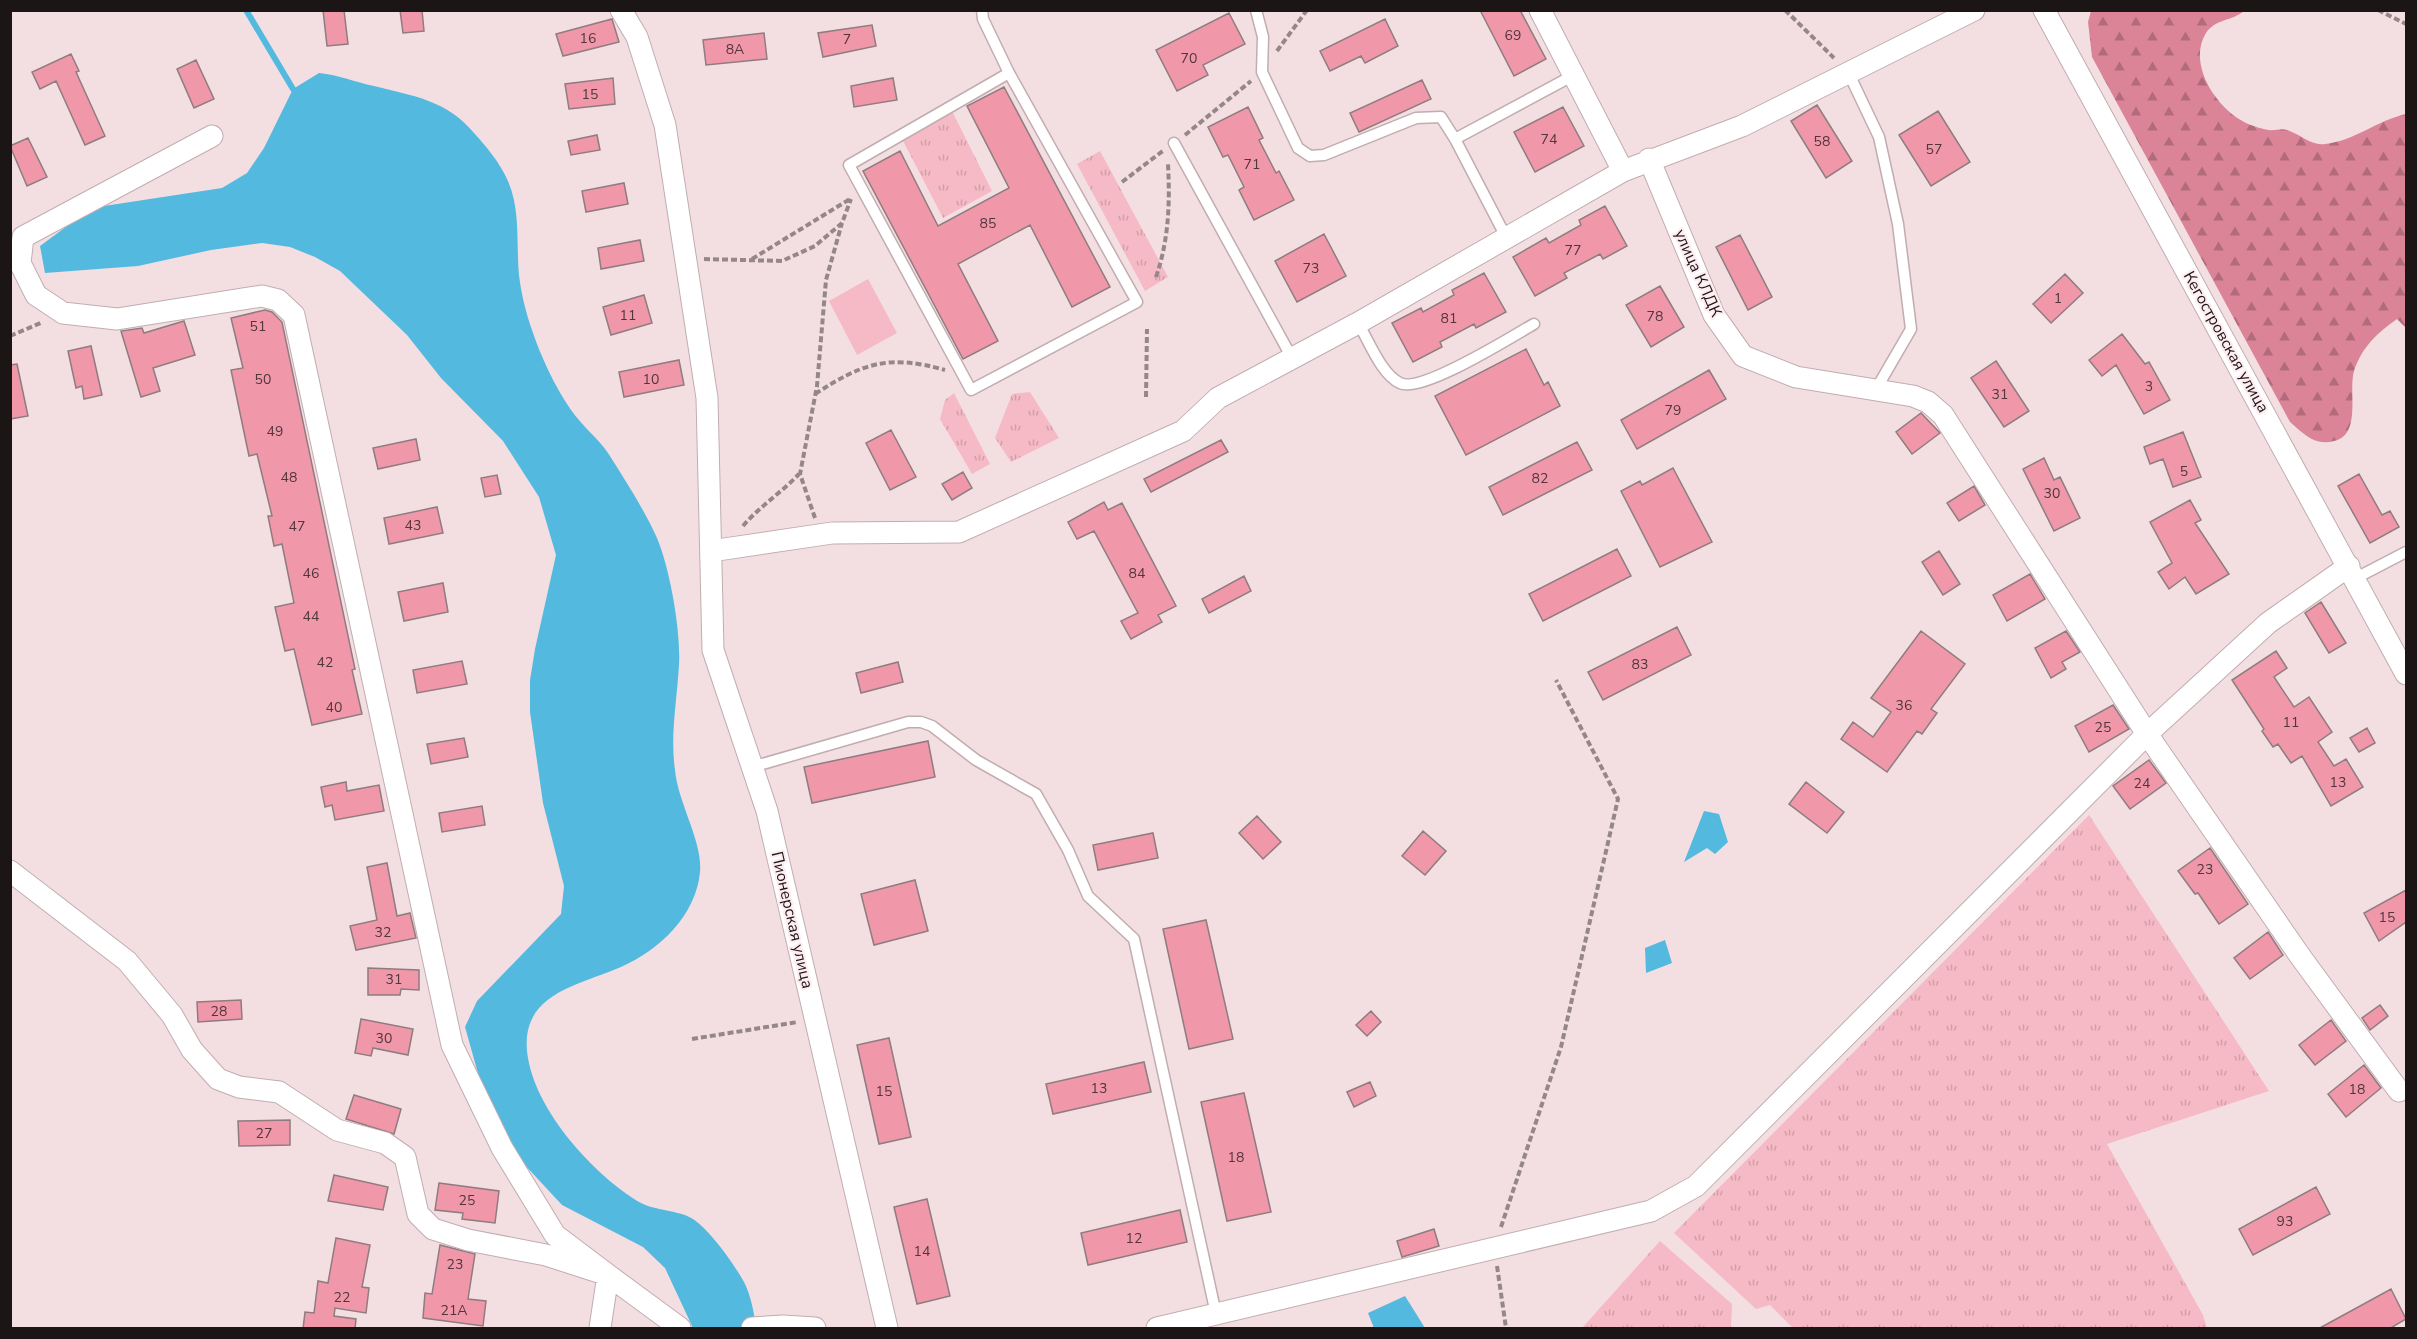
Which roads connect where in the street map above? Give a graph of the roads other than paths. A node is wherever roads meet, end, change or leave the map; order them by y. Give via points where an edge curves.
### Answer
1 (621, 10) edge
2 (982, 10) edge
3 (1256, 10) edge
4 (1540, 10) edge
5 (1974, 10) edge
6 (2043, 10) edge
7 (1009, 73) junction
8 (1849, 74) junction
9 (1574, 75) junction
10 (212, 136) dead end
11 (1455, 139) junction
12 (1174, 143) road end
13 (1648, 159) junction
14 (1623, 171) junction
15 (1506, 237) junction
16 (17, 241) edge
17 (1358, 323) junction
18 (1534, 324) dead end
19 (1292, 358) junction
20 (1875, 392) junction
21 (719, 549) junction
22 (2406, 552) edge
23 (2353, 572) junction
24 (2406, 674) edge
25 (2147, 734) junction
26 (752, 767) junction
27 (10, 872) edge
28 (2399, 1091) dead end
29 (608, 1275) junction
30 (1216, 1314) junction
31 (600, 1329) edge
32 (680, 1329) edge
33 (752, 1329) edge
34 (815, 1329) edge
35 (887, 1329) edge
36 (1157, 1329) edge

1 - 21 street, Пионерская улица via 637,37 665,125 707,398 711,512
2 - 7 lane
3 - 11 lane via 1263,37 1262,72 1298,148 1310,156 1324,156 1416,118 1431,116 1441,117
4 - 9 street
5 - 8 street
6 - 23 street, Кегостровская улица
7 - 7 lane via 1137,302 971,390 849,165
8 - 13 street via 1742,126
8 - 20 lane via 1879,137 1898,224 1911,329
9 - 11 lane
9 - 14 street
10 - 16 street
11 - 15 lane
12 - 19 lane
13 - 14 street
13 - 20 street, улица КЛДК via 1714,315 1743,356 1796,377
14 - 15 street
15 - 17 street
16 - 29 street via 20,263 36,294 63,313 117,319 262,296 278,300 294,315 452,1045 502,1148 555,1235
17 - 18 lane via 1392,378 1402,385 1436,378
17 - 19 street
19 - 21 street via 1218,398 1183,432 959,532 823,534
20 - 25 street, улица КЛДК via 1912,396 1928,402 1943,415
21 - 26 street, Пионерская улица via 713,650
22 - 23 lane
23 - 24 street, Кегостровская улица
23 - 25 street via 2268,623
25 - 28 street, улица КЛДК via 2300,956
25 - 30 street via 1696,1186 1651,1211
26 - 30 lane via 908,722 921,722 976,760 1036,794 1068,850 1088,896 1134,939
26 - 35 street, Пионерская улица via 767,811
27 - 29 street via 127,961 172,1015 192,1050 218,1078 239,1087 279,1092 337,1130 385,1143 405,1157 418,1214 433,1229 546,1255
29 - 31 street
29 - 32 street
30 - 36 street
33 - 34 street

